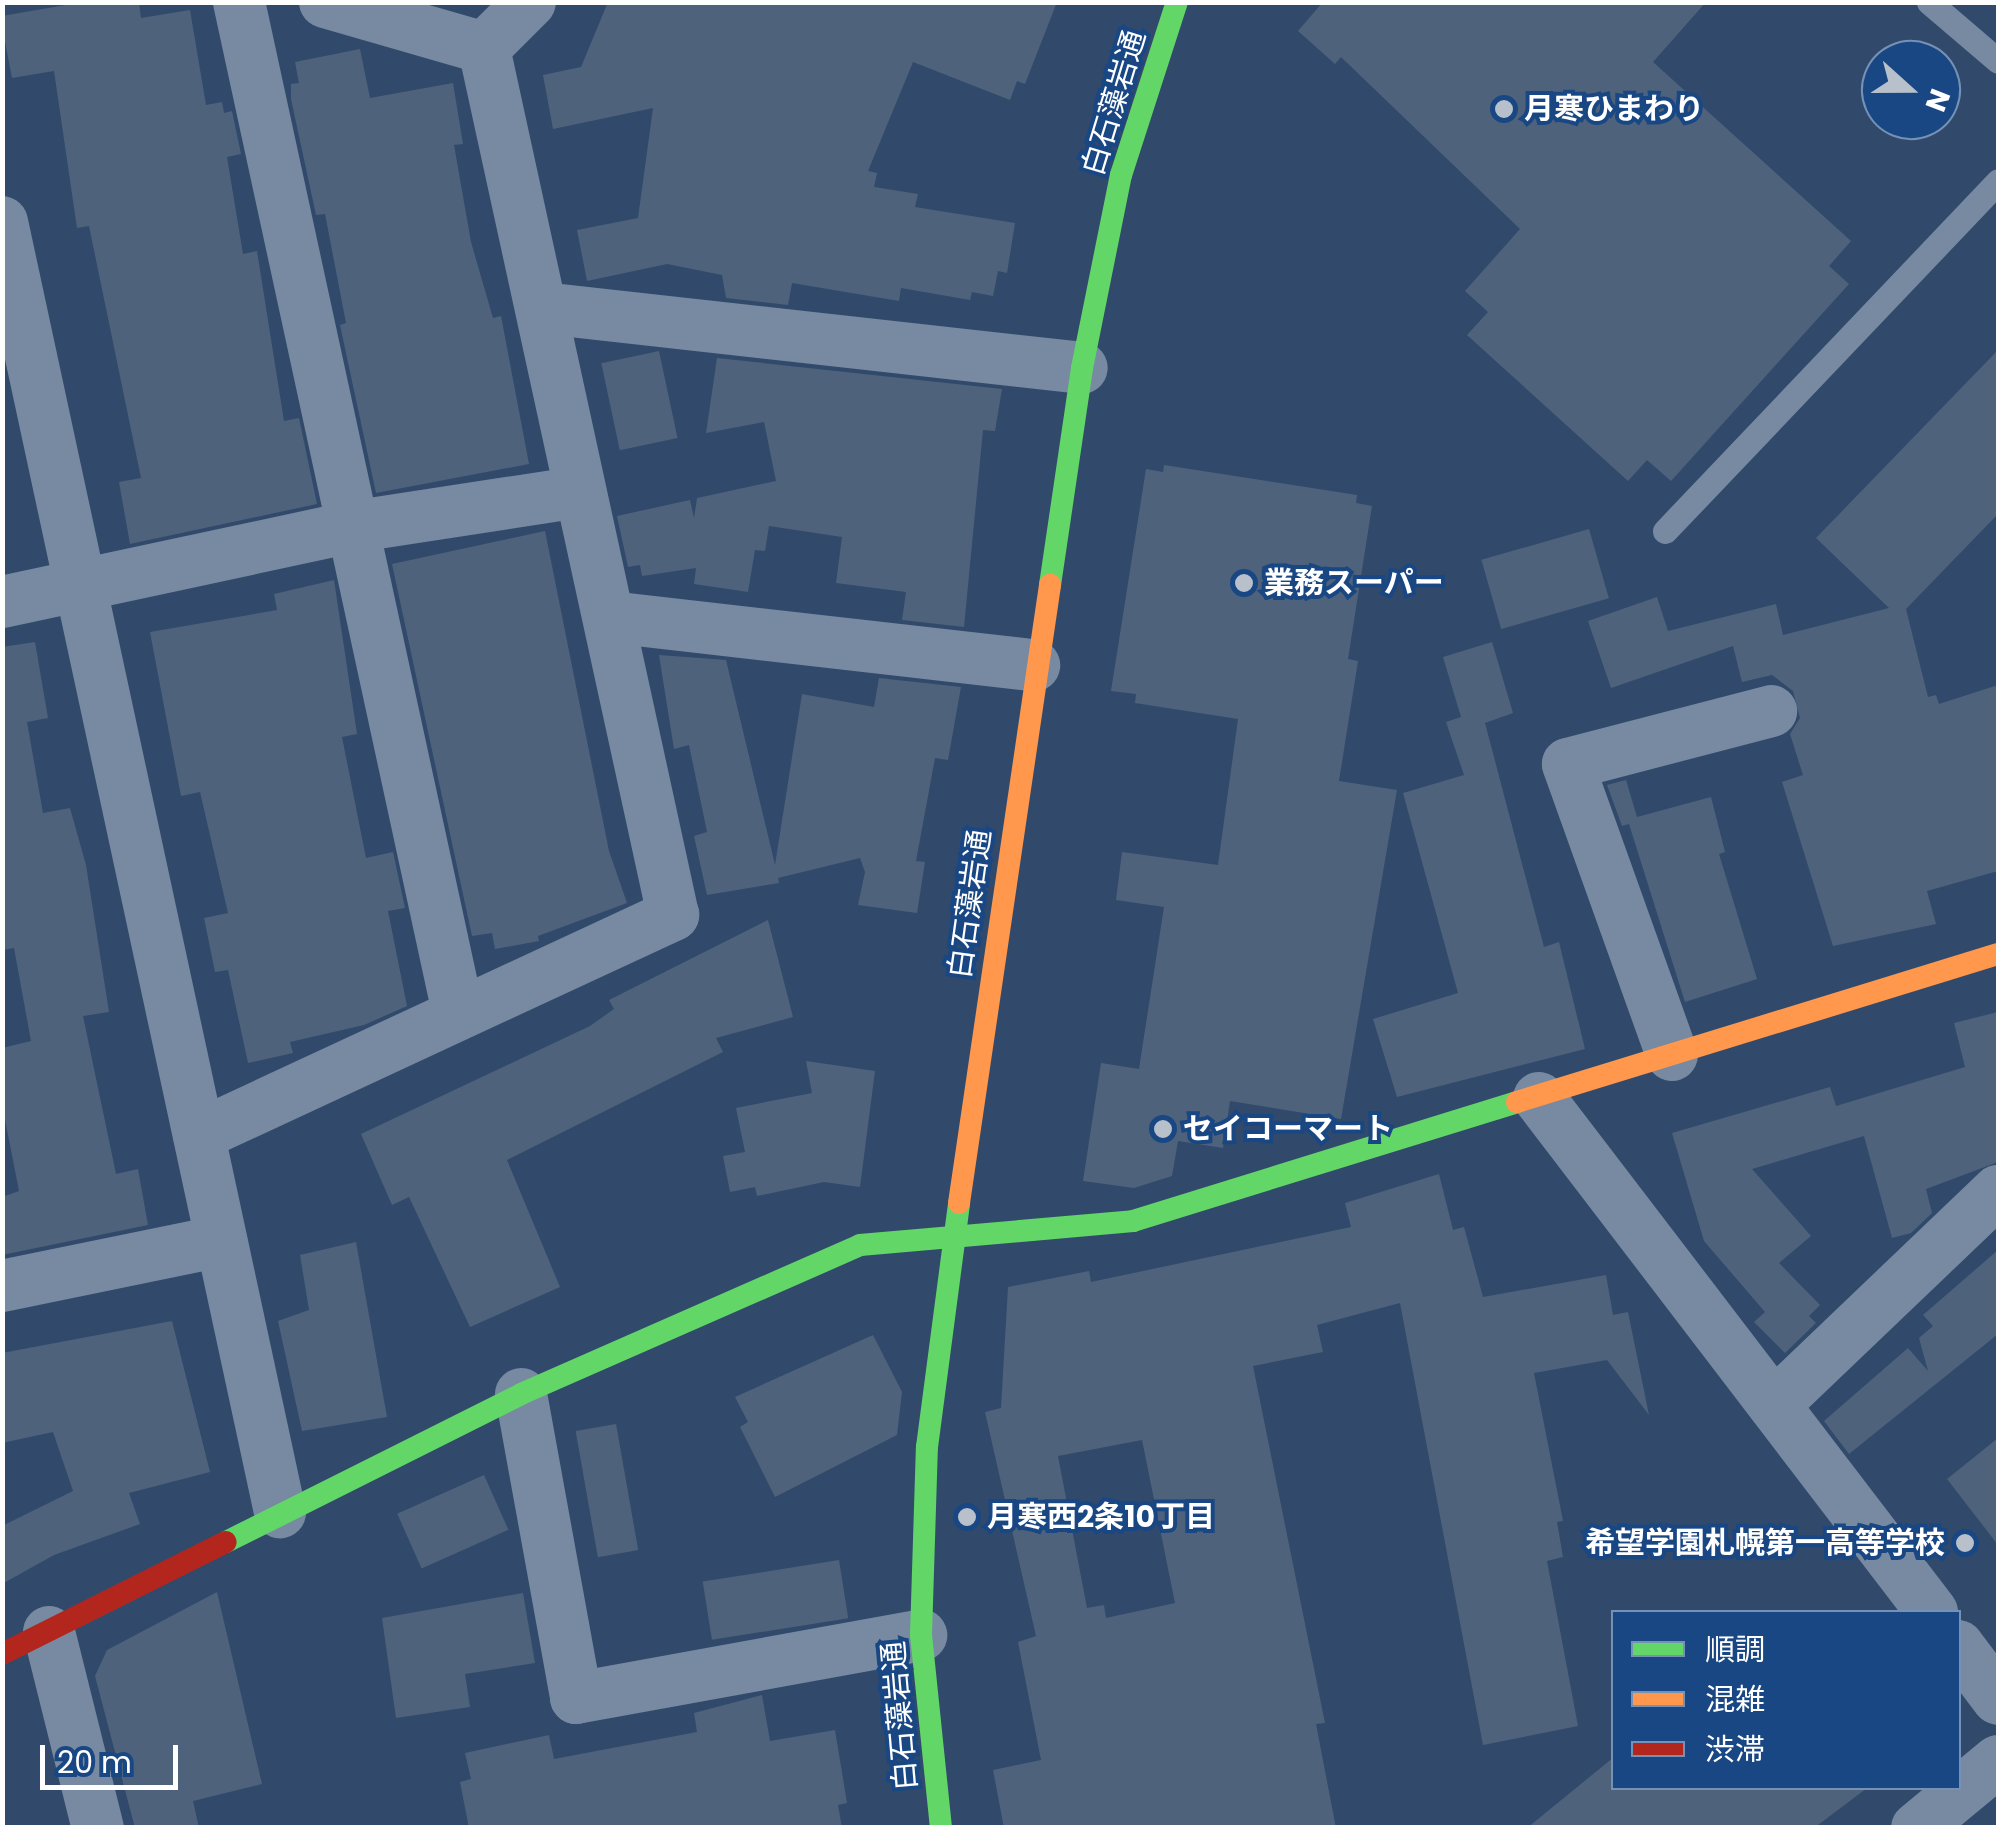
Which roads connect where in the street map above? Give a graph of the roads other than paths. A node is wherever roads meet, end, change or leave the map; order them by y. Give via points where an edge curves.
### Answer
1 (239, 2) edge
2 (325, 2) edge
3 (530, 2) edge
4 (1177, 2) edge
5 (1929, 2) edge
6 (484, 48) junction
7 (1998, 61) edge
8 (1998, 181) edge
9 (2, 222) edge
10 (543, 308) junction
11 (1082, 368) junction
12 (580, 492) junction
13 (352, 526) junction
14 (1665, 530) dead end
15 (82, 586) junction
16 (2, 602) edge
17 (610, 617) junction
18 (1034, 665) junction
19 (1771, 711) dead end
20 (1998, 954) edge
21 (458, 1012) junction
22 (1672, 1055) junction
23 (1540, 1098) junction
24 (199, 1135) junction
25 (1998, 1191) edge
26 (954, 1237) junction
27 (220, 1240) junction
28 (2, 1286) edge
29 (521, 1394) junction
30 (1774, 1405) junction
31 (280, 1512) junction
32 (1930, 1610) edge
33 (49, 1632) junction
34 (921, 1636) junction
35 (1961, 1650) edge
36 (2, 1654) edge
37 (1998, 1699) edge
38 (1998, 1760) edge
39 (98, 1828) edge
40 (940, 1828) edge
41 (1917, 1828) edge

1 - 13 street
2 - 6 street
3 - 6 street
4 - 11 street, 白石藻岩通 via 1121,174
5 - 7 lane
6 - 10 street
8 - 14 lane
9 - 15 street
10 - 11 street
10 - 12 street
11 - 18 street, 白石藻岩通
12 - 13 street
12 - 17 street
13 - 15 street
13 - 21 street
15 - 16 street
15 - 24 street
17 - 18 street
17 - 21 street via 674,916
18 - 26 street, 白石藻岩通
19 - 22 street via 1568,764
20 - 22 street
21 - 24 street
22 - 23 street
23 - 26 street via 1133,1221
23 - 30 street
24 - 27 street
25 - 30 street
26 - 29 street via 860,1245
26 - 34 street, 白石藻岩通 via 927,1447
27 - 28 street
27 - 31 street
29 - 31 street
29 - 34 street via 576,1698
30 - 32 street
31 - 33 street
33 - 36 street
33 - 39 street
34 - 40 street, 白石藻岩通
35 - 37 street
38 - 41 street

